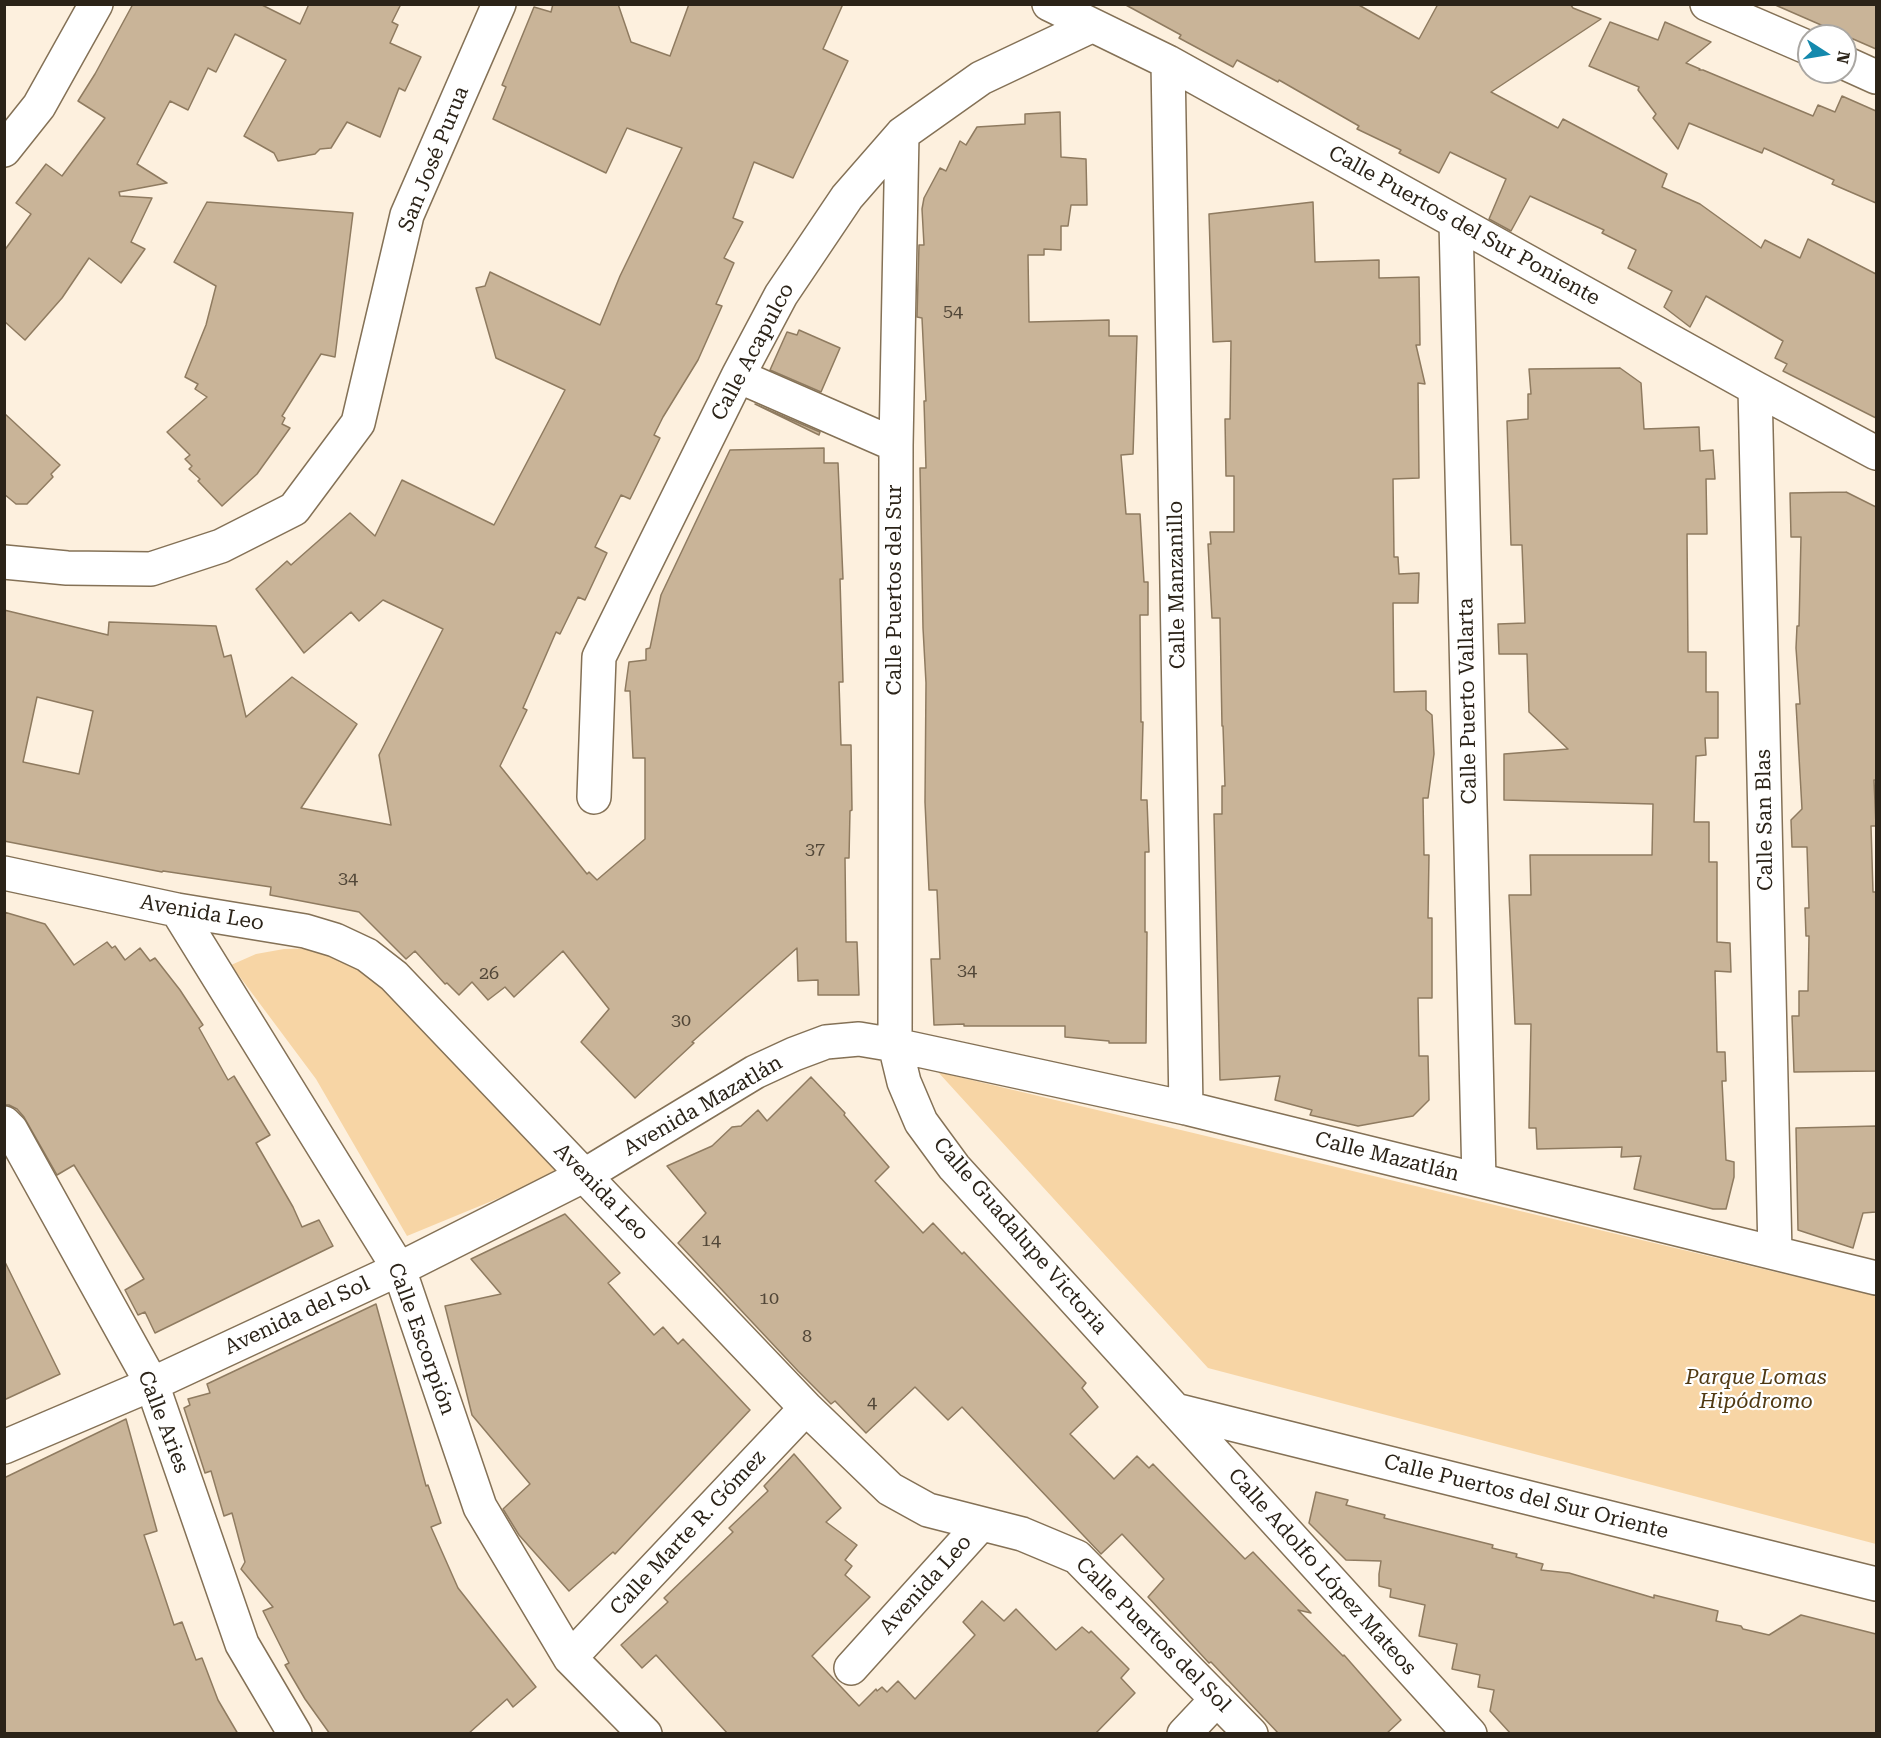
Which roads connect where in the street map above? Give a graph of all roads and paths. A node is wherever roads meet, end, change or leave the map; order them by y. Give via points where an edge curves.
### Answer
1 (96, 4) edge
2 (499, 4) edge
3 (1049, 4) edge
4 (1707, 4) edge
5 (1091, 26) junction
6 (1797, 43) edge
7 (1168, 62) junction
8 (1857, 68) edge
9 (1876, 77) edge
10 (902, 134) junction
11 (4, 150) edge
12 (1456, 222) junction
13 (738, 376) junction
14 (1755, 388) junction
15 (896, 445) junction
16 (1876, 453) edge
17 (4, 561) edge
18 (594, 797) dead end
19 (4, 873) edge
20 (177, 910) junction
21 (895, 1045) junction
22 (1186, 1108) junction
23 (4, 1123) edge
24 (585, 1175) junction
25 (1479, 1180) junction
26 (1775, 1253) junction
27 (399, 1269) junction
28 (1876, 1278) edge
29 (152, 1384) junction
30 (806, 1408) junction
31 (1175, 1410) junction
32 (4, 1447) edge
33 (981, 1524) junction
34 (1876, 1584) edge
35 (570, 1658) junction
36 (850, 1668) dead end
37 (1217, 1699) junction
38 (295, 1734) edge
39 (645, 1734) edge
40 (1184, 1734) edge
41 (1251, 1734) edge
42 (1470, 1734) edge

1 - 11 street via 39,106
2 - 17 street, San José Purua via 407,215 358,423 294,509 221,546 151,569 67,568
3 - 5 street, Calle Puertos del Sur Poniente
4 - 6 street
5 - 7 street, Calle Puertos del Sur Poniente
5 - 10 street, Calle Acapulco via 981,78
7 - 12 street, Calle Puertos del Sur Poniente
7 - 22 street, Calle Manzanillo
8 - 9 street
10 - 13 street, Calle Acapulco via 834,216 781,295
10 - 15 street, Calle Puertos del Sur
12 - 14 street, Calle Puertos del Sur Poniente
12 - 25 street, Calle Puerto Vallarta
13 - 15 street
13 - 18 street, Calle Acapulco via 599,657
14 - 16 street, Calle Puertos del Sur Poniente
14 - 26 street, Calle San Blas
15 - 21 street, Calle Puertos del Sur
19 - 20 street, Avenida Leo
20 - 24 street, Avenida Leo via 304,931 367,955 394,976
20 - 27 street, Calle Escorpión
21 - 22 street, Calle Mazatlán
21 - 24 street, Avenida Mazatlán via 859,1039 826,1042 794,1054 755,1072
21 - 31 street, Calle Guadalupe Victoria via 904,1082 921,1122 954,1167
22 - 25 street, Calle Mazatlán
23 - 29 street, Calle Aries
24 - 27 street, Avenida del Sol
24 - 30 street, Avenida Leo
25 - 26 street, Calle Mazatlán
26 - 28 street, Calle Mazatlán
27 - 29 street, Avenida del Sol
27 - 35 street, Calle Escorpión via 480,1507
29 - 32 street, Avenida del Sol
29 - 38 street, Calle Aries via 242,1644
30 - 33 street, Avenida Leo via 890,1489 928,1510
30 - 35 street, Calle Marte R. Gómez
31 - 34 street, Calle Puertos del Sur Oriente
31 - 42 street, Calle Adolfo López Mateos
33 - 36 street, Avenida Leo
33 - 37 street, Calle Puertos del Sol via 1022,1534 1077,1557
35 - 39 street, Calle Escorpión
37 - 40 street
37 - 41 street, Calle Puertos del Sol

